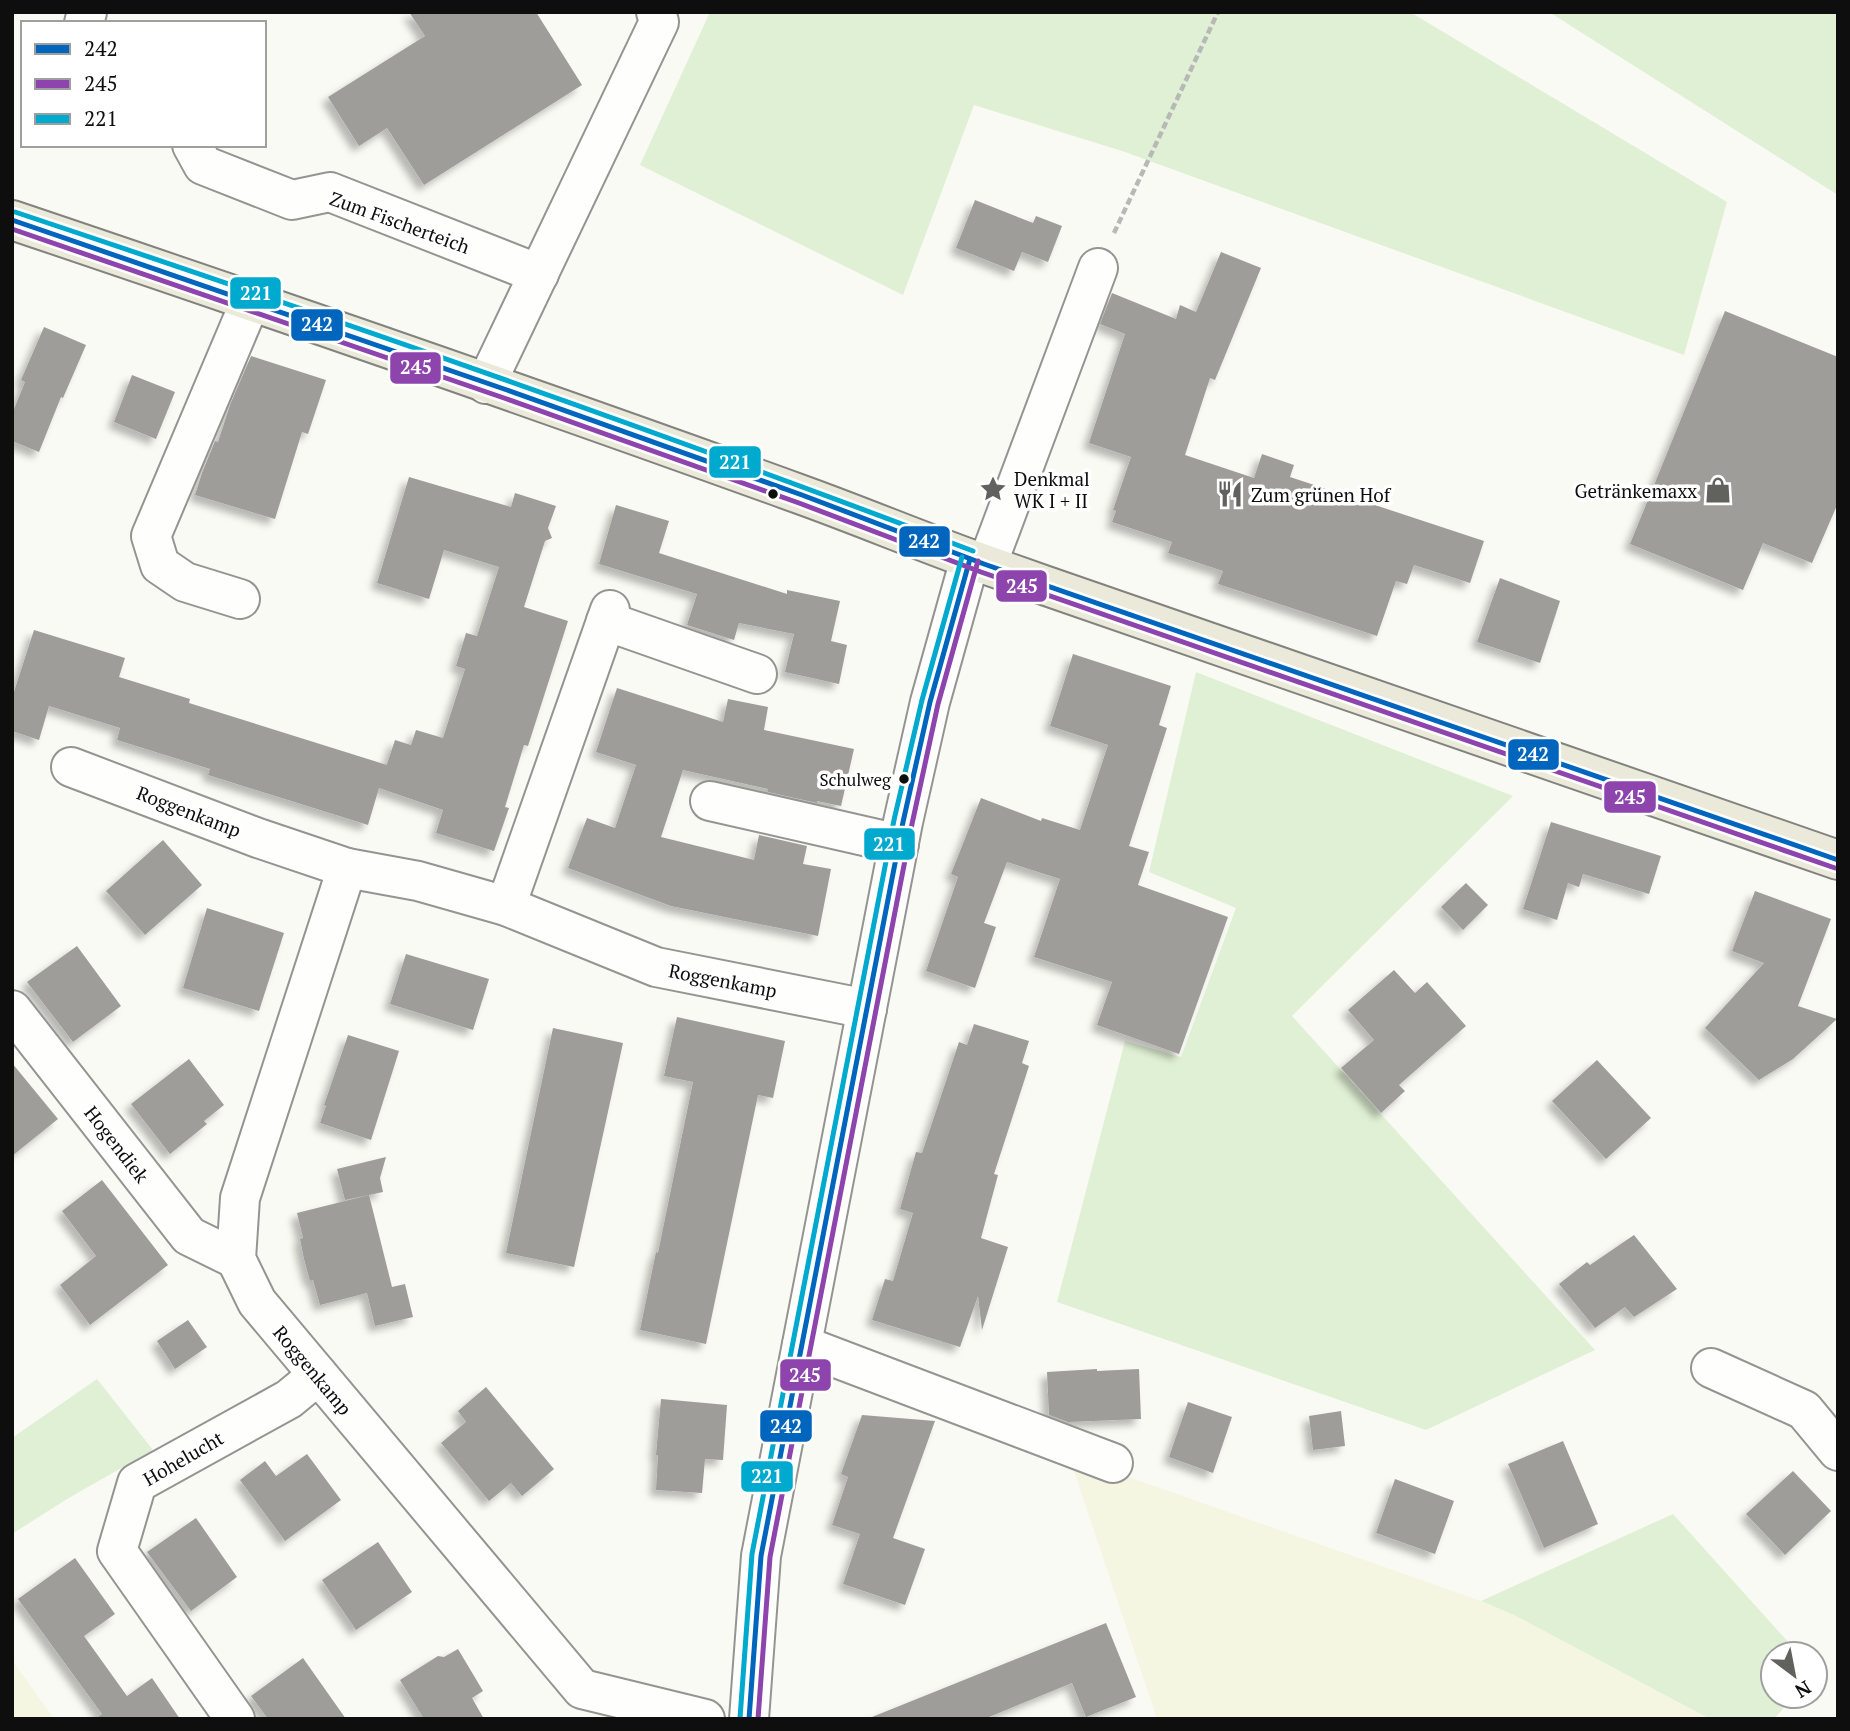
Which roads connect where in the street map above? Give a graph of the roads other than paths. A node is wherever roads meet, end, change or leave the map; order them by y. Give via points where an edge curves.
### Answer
1 (656, 12) edge
2 (193, 147) edge
3 (12, 220) edge
4 (1098, 268) road end
5 (538, 274) junction
6 (251, 300) junction
7 (486, 384) junction
8 (978, 562) junction
9 (240, 599) dead end
10 (757, 674) dead end
11 (71, 766) dead end
12 (710, 801) dead end
13 (899, 844) junction
14 (1838, 860) edge
15 (347, 868) junction
16 (506, 906) junction
17 (867, 1009) junction
18 (12, 1010) edge
19 (236, 1259) junction
20 (802, 1345) junction
21 (1711, 1368) dead end
22 (318, 1375) junction
23 (1838, 1451) edge
24 (1113, 1463) dead end
25 (235, 1719) edge
26 (705, 1719) edge
27 (748, 1719) edge

1 - 5 street via 659,22
2 - 5 street, Zum Fischerteich via 203,165 292,200 330,192
3 - 6 main road
4 - 8 street
5 - 7 street
6 - 7 main road
6 - 9 street via 151,536 160,565 185,582
7 - 8 main road
8 - 13 street via 930,702
8 - 14 main road
10 - 16 street via 608,616
11 - 15 street, Roggenkamp
12 - 13 street
13 - 17 street
15 - 16 street, Roggenkamp via 418,881
15 - 19 street, Roggenkamp via 240,1198
16 - 17 street, Roggenkamp via 656,967
17 - 20 street
18 - 19 street, Hogendiek via 189,1236
19 - 22 street, Roggenkamp via 257,1302
20 - 24 street
20 - 27 street via 761,1556
21 - 23 street via 1804,1410
22 - 25 street, Hohelucht via 289,1399 137,1483 117,1550
22 - 26 street, Roggenkamp via 582,1689

